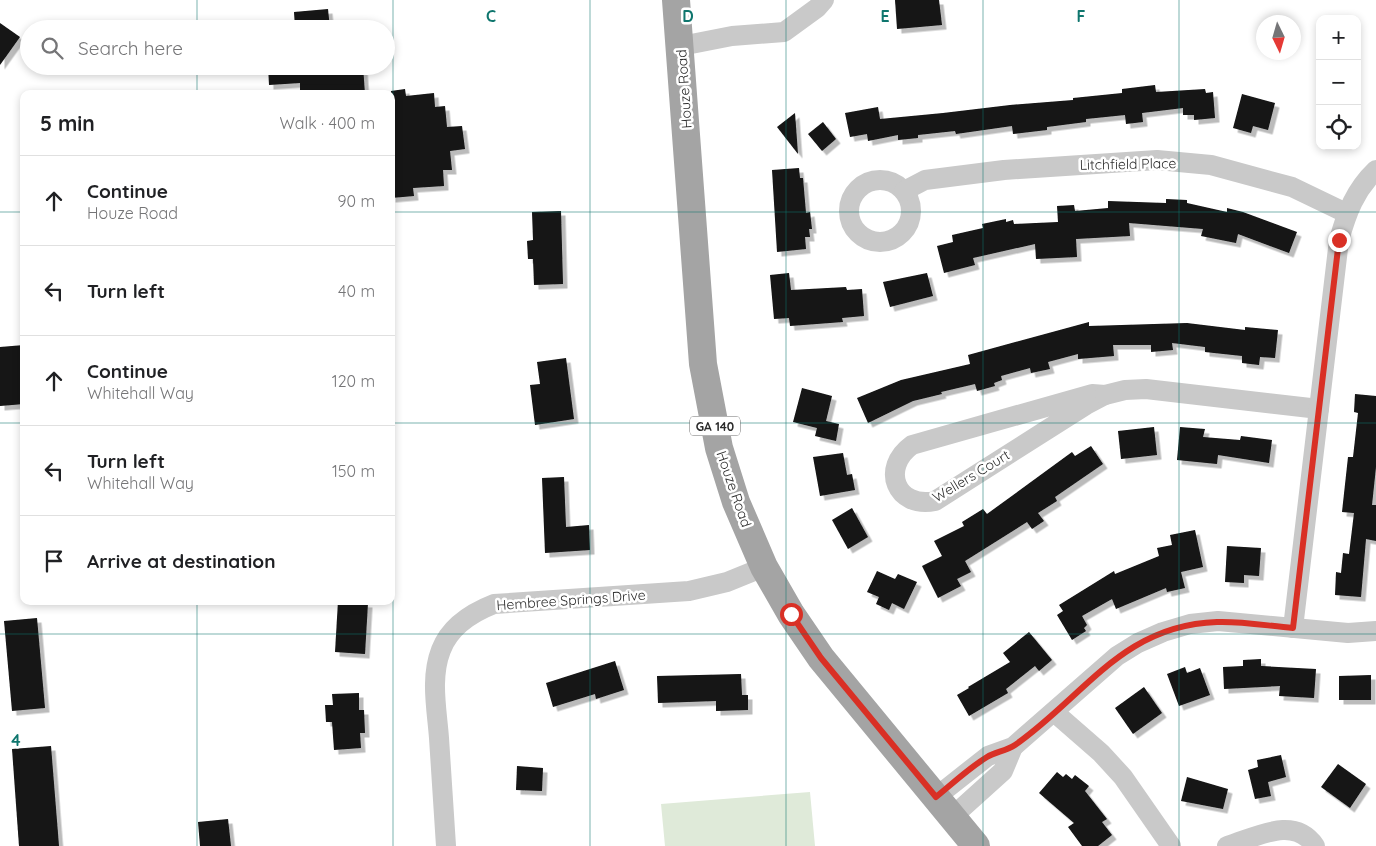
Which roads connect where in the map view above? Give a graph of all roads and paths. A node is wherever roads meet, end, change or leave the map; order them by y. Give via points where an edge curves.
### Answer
1 (676, 0) edge
2 (824, 0) edge
3 (681, 46) junction
4 (1376, 170) edge
5 (904, 191) dead end
6 (1346, 213) junction
7 (1105, 395) junction
8 (1319, 409) junction
9 (764, 567) junction
10 (1293, 628) junction
11 (1376, 631) edge
12 (1054, 712) junction
13 (1013, 747) junction
14 (944, 807) junction
15 (446, 846) edge
16 (976, 846) edge
17 (1171, 846) edge
18 (1227, 846) edge
19 (1315, 846) edge

1 - 3 main road, Houze Road / GA 140
2 - 3 street via 784,32 732,36
3 - 9 main road, Houze Road / GA 140 via 704,364 719,448 736,502
4 - 6 street via 1363,183
5 - 6 street, Litchfield Place via 926,180 1004,170 1157,160 1212,165 1292,186
6 - 8 street via 1339,240
7 - 7 street, Wellers Court via 1092,394 912,445 902,452 895,464 897,486 912,500 935,501
7 - 8 street, Wellers Court via 1146,389
8 - 10 street
9 - 14 main road, Houze Road / GA 140 via 821,658
9 - 15 street, Hembree Springs Drive via 728,582 689,591 494,604 462,621 450,634 436,664
10 - 11 street via 1348,633
10 - 12 street via 1218,622 1190,624 1164,632 1117,656
12 - 13 street
12 - 17 street via 1123,777
13 - 14 street via 988,756
13 - 14 street via 1003,772
14 - 16 main road, Houze Road / GA 140
18 - 19 street via 1286,829 1297,830

